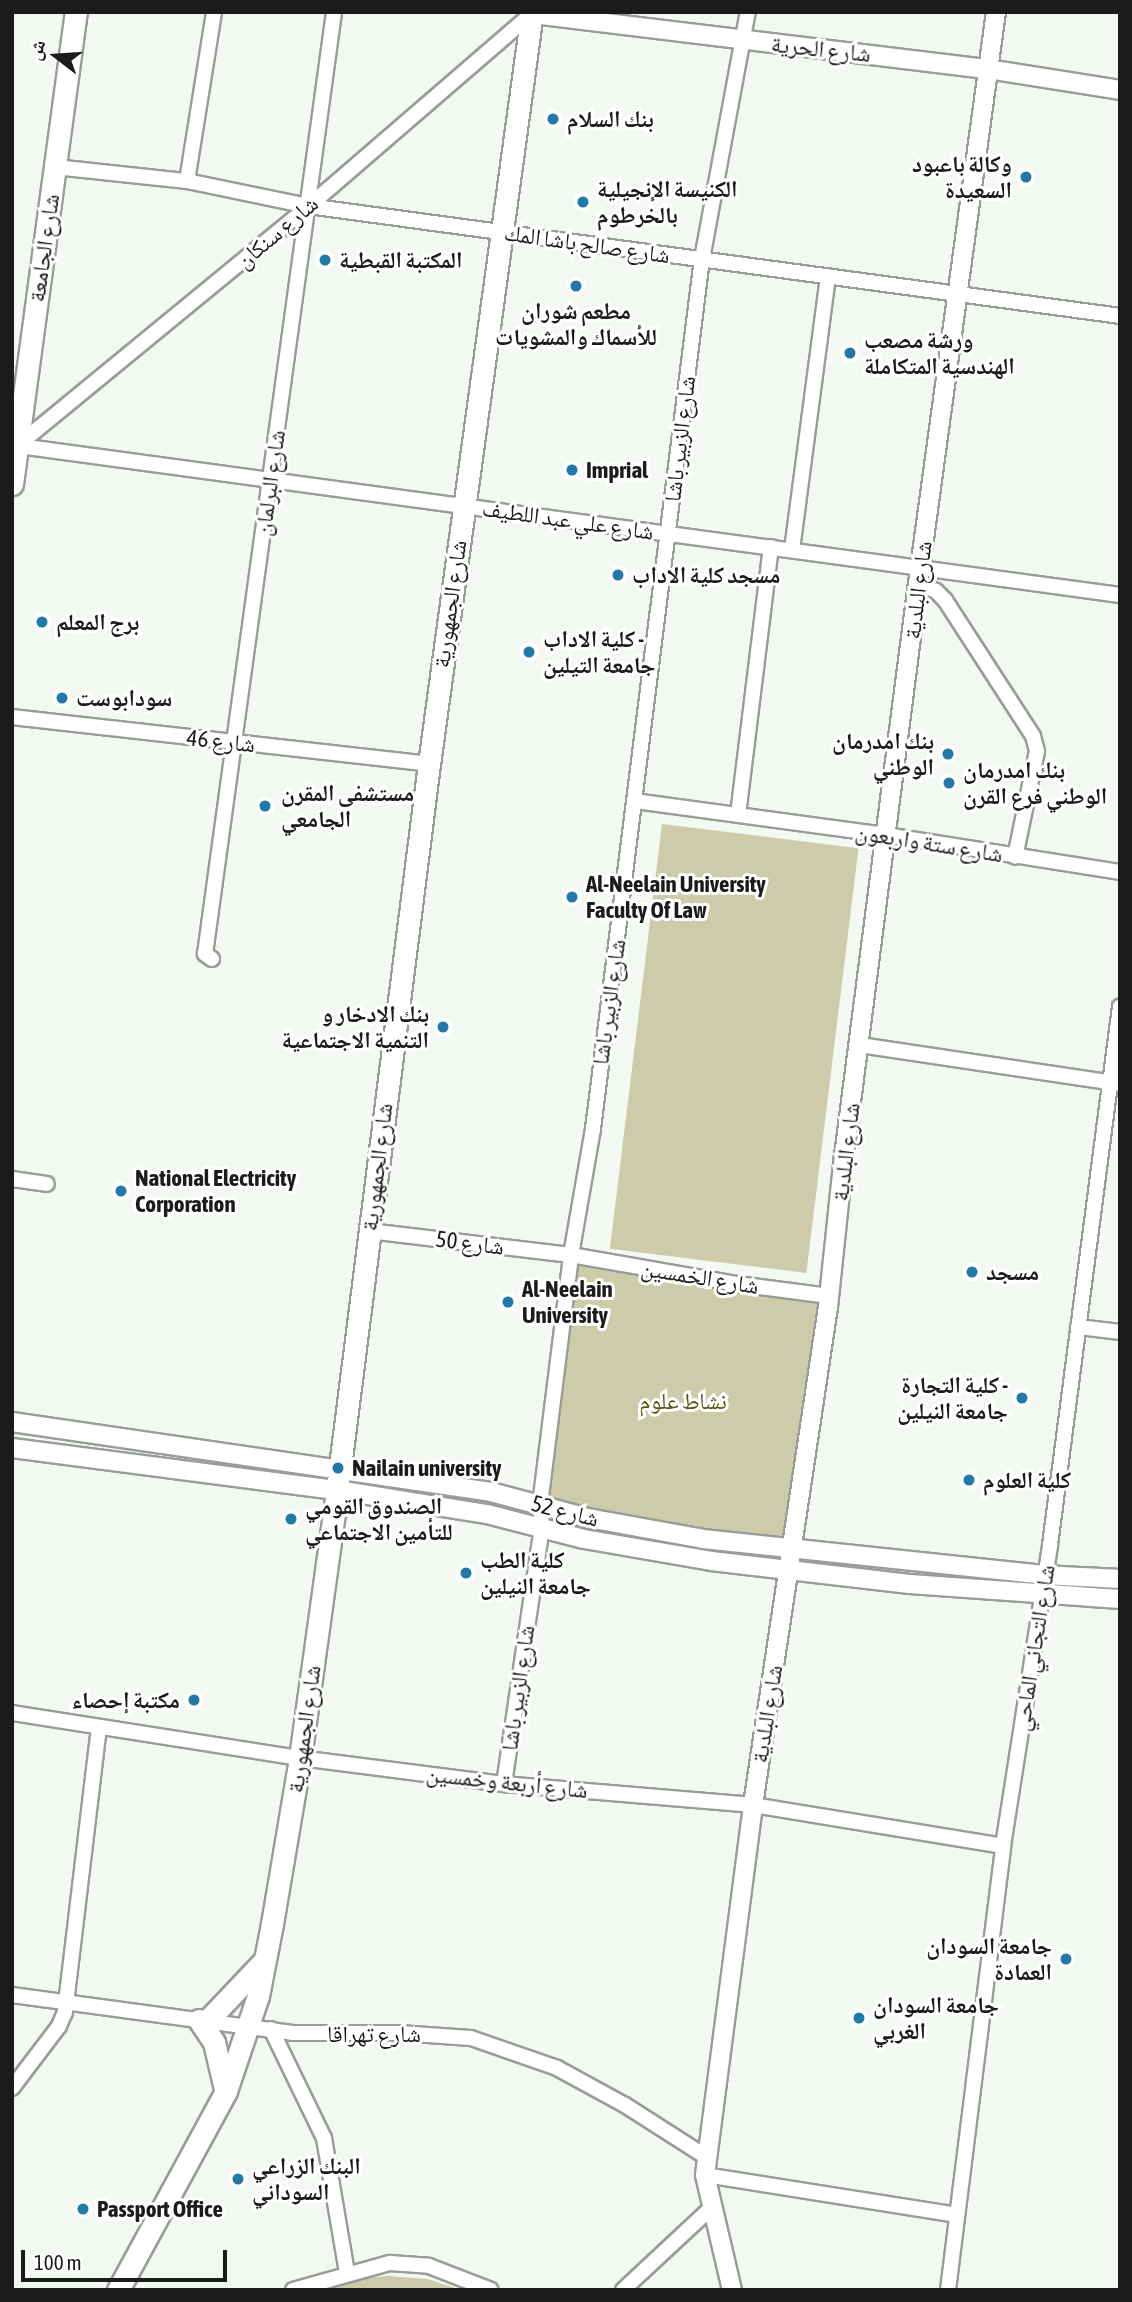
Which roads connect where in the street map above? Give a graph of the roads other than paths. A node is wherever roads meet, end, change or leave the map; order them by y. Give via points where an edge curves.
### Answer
1 (76, 12) edge
2 (214, 12) edge
3 (334, 12) edge
4 (748, 12) edge
5 (996, 12) edge
6 (530, 13) edge
7 (744, 40) junction
8 (988, 69) junction
9 (1120, 90) edge
10 (55, 166) junction
11 (187, 181) junction
12 (308, 206) junction
13 (501, 232) junction
14 (702, 259) junction
15 (828, 276) junction
16 (958, 294) junction
17 (1120, 316) edge
18 (19, 388) edge
19 (15, 446) edge
20 (270, 480) junction
21 (12, 484) edge
22 (464, 506) junction
23 (669, 534) junction
24 (771, 547) junction
25 (792, 550) junction
26 (919, 576) junction
27 (1120, 595) edge
28 (12, 718) edge
29 (235, 742) junction
30 (429, 764) junction
31 (635, 801) junction
32 (738, 815) junction
33 (886, 835) junction
34 (1016, 857) junction
35 (1120, 872) edge
36 (208, 957) dead end
37 (1120, 1007) edge
38 (860, 1045) junction
39 (1114, 1083) edge
40 (12, 1179) edge
41 (47, 1184) dead end
42 (369, 1231) junction
43 (571, 1255) junction
44 (829, 1296) junction
45 (1078, 1327) junction
46 (1120, 1332) edge
47 (12, 1422) edge
48 (12, 1448) edge
49 (337, 1479) junction
50 (540, 1505) junction
51 (542, 1527) junction
52 (792, 1547) junction
53 (790, 1569) junction
54 (1044, 1575) junction
55 (1120, 1579) edge
56 (1042, 1595) junction
57 (1120, 1599) edge
58 (12, 1713) edge
59 (99, 1728) junction
60 (300, 1758) junction
61 (504, 1784) junction
62 (753, 1805) junction
63 (1003, 1846) junction
64 (265, 1959) junction
65 (12, 1995) edge
66 (64, 2003) junction
67 (203, 2020) junction
68 (247, 2025) junction
69 (271, 2029) junction
70 (12, 2088) edge
71 (226, 2091) junction
72 (707, 2167) junction
73 (712, 2207) junction
74 (957, 2215) junction
75 (347, 2272) junction
76 (118, 2290) edge
77 (293, 2290) edge
78 (491, 2290) edge
79 (623, 2290) edge
80 (732, 2290) edge
81 (948, 2290) edge

1 - 10 main road, شارع الجامعة
2 - 11 street
3 - 12 street, شارع البرلمان
4 - 7 street, شارع الزبير باشا
5 - 8 street, شارع البلدية
6 - 7 street, شارع الحرية
6 - 12 street, شارع سنكان
6 - 13 main road, شارع الجمهورية
7 - 8 street, شارع الحرية
7 - 14 street, شارع الزبير باشا
8 - 9 street, شارع الحرية
8 - 16 street, شارع البلدية
10 - 11 street, شارع صالح باشا المك
10 - 18 main road, شارع الجامعة
11 - 12 street, شارع صالح باشا المك
12 - 13 street, شارع صالح باشا المك
12 - 19 street, شارع سنكان
12 - 20 street, شارع البرلمان
13 - 14 street, شارع صالح باشا المك
13 - 22 main road, شارع الجمهورية
14 - 15 street, شارع صالح باشا المك
14 - 23 street, شارع الزبير باشا
15 - 16 street, شارع صالح باشا المك
15 - 25 street
16 - 17 street, شارع صالح باشا المك
16 - 26 street, شارع البلدية
18 - 19 main road, شارع الجامعة
19 - 20 street, شارع علي عبد اللطيف
19 - 21 main road, شارع الجامعة
20 - 22 street, شارع علي عبد اللطيف
20 - 29 street, شارع البرلمان
22 - 23 street, شارع علي عبد اللطيف
22 - 30 main road, شارع الجمهورية
23 - 24 street, شارع علي عبد اللطيف
23 - 31 street, شارع الزبير باشا
24 - 25 street, شارع علي عبد اللطيف
24 - 32 street
25 - 26 street, شارع علي عبد اللطيف
26 - 27 street, شارع علي عبد اللطيف
26 - 33 street, شارع البلدية
26 - 34 street via 945,600 1033,736 1037,751
28 - 29 street, شارع 46
29 - 30 street, شارع 46
29 - 36 street, شارع البرلمان
30 - 42 main road, شارع الجمهورية
31 - 32 street, شارع ستة واربعون
31 - 43 street, شارع الزبير باشا via 593,1129
32 - 33 street, شارع ستة واربعون
33 - 34 street, شارع ستة واربعون
33 - 38 street, شارع البلدية
34 - 35 street, شارع ستة واربعون
37 - 39 street, شارع التجاني الماحي
38 - 39 street
38 - 44 street, شارع البلدية
39 - 45 street, شارع التجاني الماحي
40 - 41 street
42 - 43 street, شارع 50
42 - 49 main road, شارع الجمهورية
43 - 44 street, شارع الخمسين
43 - 50 street, شارع الزبير باشا
44 - 52 street, شارع البلدية
45 - 46 street
45 - 54 street, شارع التجاني الماحي
47 - 49 street, شارع 52
48 - 49 street, شارع 52
49 - 50 street, شارع 52 via 491,1492
49 - 51 street, شارع 52
49 - 60 main road, شارع الجمهورية
50 - 51 street, شارع الزبير باشا
50 - 52 street, شارع 52 via 703,1539
51 - 53 street, شارع 52 via 642,1550
51 - 61 street, شارع الزبير باشا
52 - 53 street, شارع البلدية
52 - 54 street, شارع 52
53 - 56 street, شارع 52
53 - 62 street, شارع البلدية
54 - 55 street, شارع 52
54 - 56 street, شارع التجاني الماحي
56 - 57 street, شارع 52
56 - 63 street, شارع التجاني الماحي
58 - 59 street, شارع أربعة وخمسين
59 - 60 street, شارع أربعة وخمسين
59 - 66 street
60 - 61 street, شارع أربعة وخمسين
60 - 64 main road, شارع الجمهورية
61 - 62 street, شارع أربعة وخمسين
62 - 63 street, شارع أربعة وخمسين
62 - 72 street, شارع البلدية
63 - 74 street, شارع التجاني الماحي
64 - 67 main road via 237,1993
64 - 68 main road, شارع الجمهورية
65 - 66 street, شارع تهراقا
66 - 67 street, شارع تهراقا
66 - 70 street via 59,2026
67 - 68 street, شارع تهراقا
67 - 71 main road via 214,2042
68 - 69 street, شارع تهراقا
68 - 71 main road, شارع الجمهورية
69 - 72 street, شارع تهراقا via 471,2038 557,2068 625,2105
69 - 75 street via 324,2138
71 - 76 main road, شارع الجمهورية
72 - 73 street, شارع البلدية
72 - 74 street, شارع تهراقا
73 - 79 street
73 - 80 street, شارع البلدية
74 - 81 street, شارع التجاني الماحي
75 - 77 street
75 - 78 street via 390,2263 429,2266

